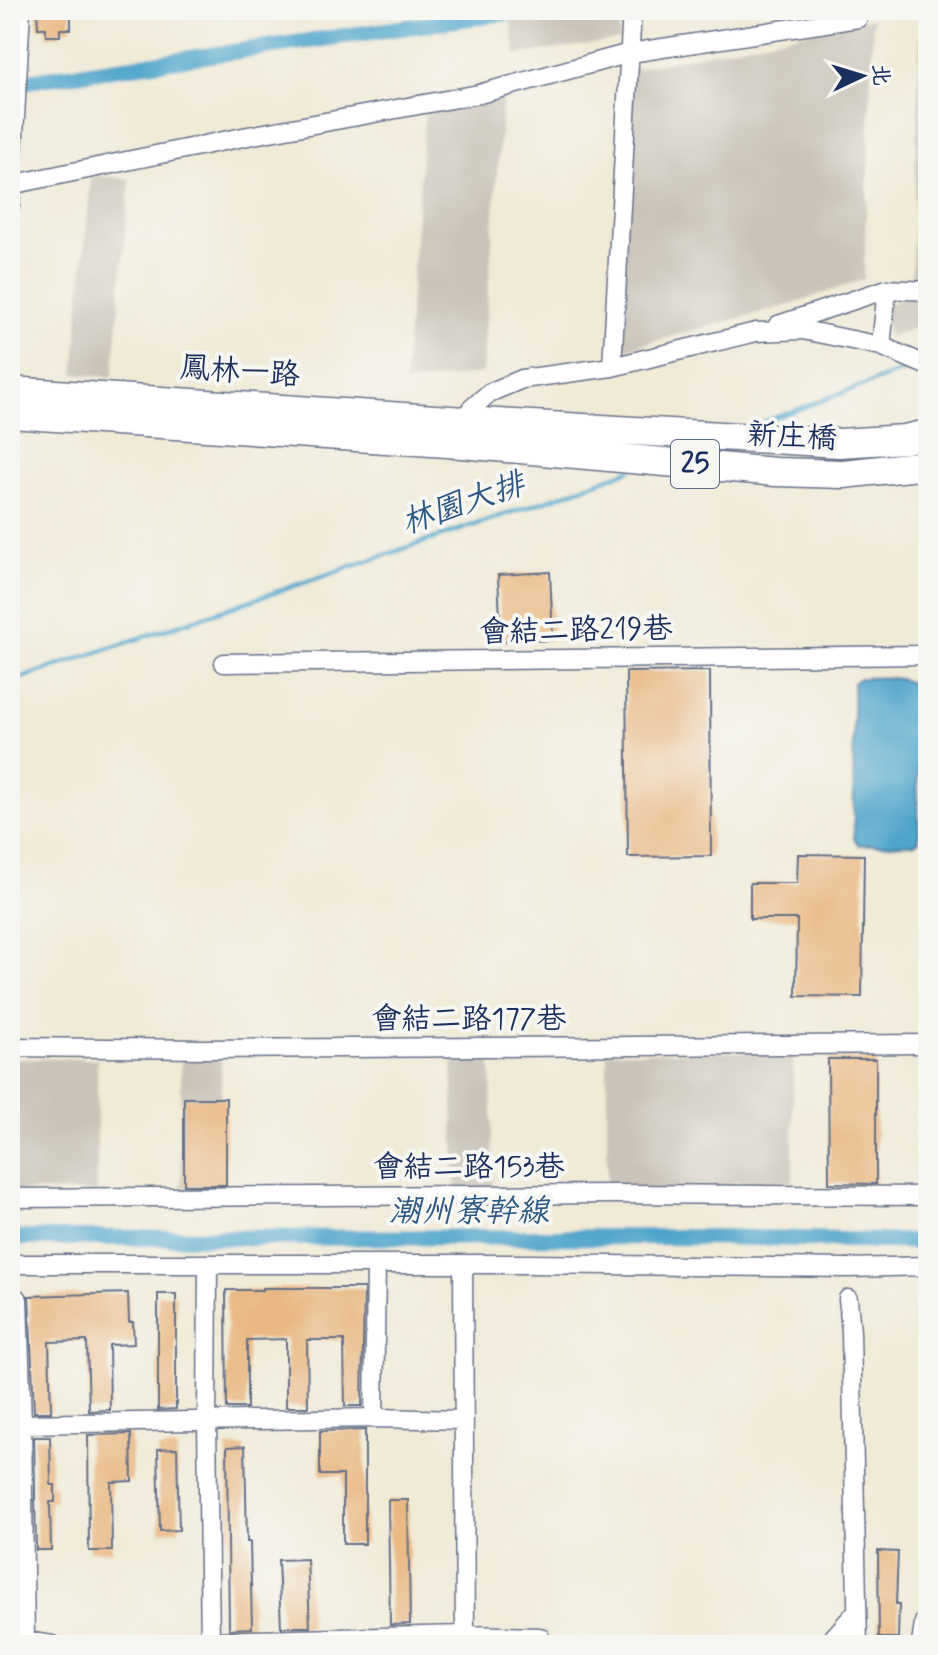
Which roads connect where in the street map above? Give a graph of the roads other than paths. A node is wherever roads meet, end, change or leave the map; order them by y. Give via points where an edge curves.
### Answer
1 (21, 10) edge
2 (632, 18) edge
3 (858, 18) dead end
4 (630, 53) junction
5 (11, 185) edge
6 (10, 206) edge
7 (887, 289) junction
8 (928, 291) edge
9 (756, 332) junction
10 (881, 346) junction
11 (928, 366) edge
12 (612, 367) junction
13 (10, 391) edge
14 (10, 414) edge
15 (463, 433) junction
16 (928, 434) edge
17 (928, 465) edge
18 (928, 655) edge
19 (224, 663) dead end
20 (928, 1044) edge
21 (10, 1047) edge
22 (928, 1196) edge
23 (10, 1198) edge
24 (10, 1264) edge
25 (208, 1264) junction
26 (376, 1264) junction
27 (463, 1264) junction
28 (928, 1266) edge
29 (18, 1299) dead end
30 (848, 1299) dead end
31 (374, 1418) junction
32 (463, 1420) junction
33 (207, 1421) junction
34 (22, 1424) junction
35 (857, 1611) junction
36 (928, 1623) edge
37 (465, 1640) edge
38 (210, 1643) edge
39 (52, 1645) edge
40 (540, 1645) edge
41 (827, 1645) edge
42 (858, 1645) edge
43 (925, 1645) edge

1 - 5 street
2 - 4 street
3 - 4 street
4 - 5 street via 479,94
4 - 12 street
5 - 6 street
7 - 8 street
7 - 9 street
7 - 10 street
9 - 10 street via 803,330
9 - 12 street
10 - 11 street
12 - 15 street via 522,379 489,393 471,409
13 - 15 main road, 鳳林一路 / 25
14 - 15 main road, 鳳林一路 / 25
15 - 16 main road, 新庄橋 / 25 via 839,443
15 - 17 main road, 新庄橋 / 25 via 776,472 843,474
18 - 19 street, 會結二路219巷
20 - 21 street, 會結二路177巷
22 - 23 street, 會結二路153巷
24 - 25 street
25 - 26 street
25 - 33 street
26 - 27 street
26 - 31 street
27 - 28 street
27 - 32 street
29 - 34 street
30 - 35 street
31 - 32 street
31 - 33 street
32 - 37 street
33 - 34 street
33 - 38 street
34 - 39 street via 25,1641
35 - 41 street
35 - 42 street
36 - 43 street
37 - 38 street
37 - 40 street via 540,1637

